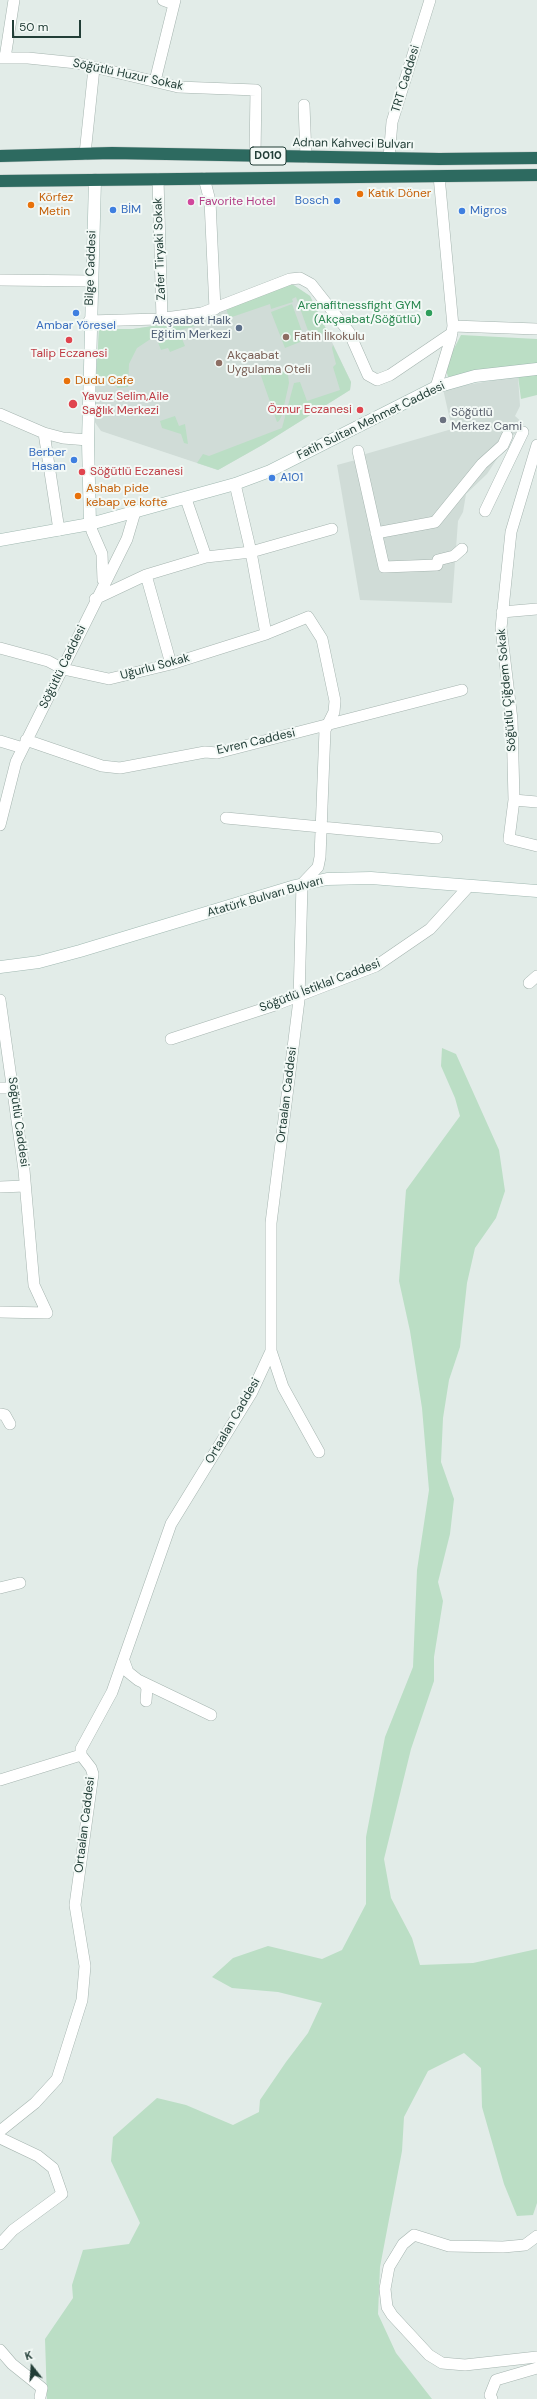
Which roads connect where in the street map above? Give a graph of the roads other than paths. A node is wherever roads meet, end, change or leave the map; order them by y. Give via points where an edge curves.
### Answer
1 (14, 0) edge
2 (163, 0) edge
3 (430, 0) edge
4 (175, 2) edge
5 (3, 58) edge
6 (94, 68) junction
7 (154, 81) junction
8 (304, 105) dead end
9 (85, 154) junction
10 (0, 156) edge
11 (255, 156) junction
12 (306, 157) junction
13 (389, 158) junction
14 (537, 158) edge
15 (537, 175) edge
16 (439, 176) junction
17 (204, 178) junction
18 (158, 179) junction
19 (95, 180) junction
20 (0, 181) edge
21 (0, 280) edge
22 (91, 281) junction
23 (215, 309) junction
24 (162, 319) junction
25 (90, 321) junction
26 (452, 329) junction
27 (537, 329) edge
28 (537, 369) edge
29 (436, 387) junction
30 (0, 414) edge
31 (523, 432) dead end
32 (44, 434) junction
33 (507, 436) dead end
34 (88, 440) junction
35 (537, 446) edge
36 (358, 451) dead end
37 (235, 484) junction
38 (186, 499) junction
39 (485, 511) dead end
40 (135, 512) junction
41 (90, 524) junction
42 (332, 529) dead end
43 (59, 530) junction
44 (376, 533) junction
45 (0, 540) edge
46 (462, 549) dead end
47 (251, 552) junction
48 (206, 557) junction
49 (146, 575) junction
50 (103, 584) junction
51 (95, 599) junction
52 (537, 609) edge
53 (502, 612) junction
54 (308, 617) joint
55 (266, 634) junction
56 (0, 648) edge
57 (170, 664) junction
58 (64, 669) junction
59 (462, 690) dead end
60 (329, 724) junction
61 (0, 741) edge
62 (24, 744) junction
63 (514, 800) junction
64 (537, 802) edge
65 (226, 818) dead end
66 (0, 825) edge
67 (321, 827) junction
68 (437, 838) dead end
69 (537, 846) edge
70 (306, 880) junction
71 (537, 884) edge
72 (469, 886) junction
73 (537, 891) edge
74 (0, 961) edge
75 (0, 967) edge
76 (299, 996) junction
77 (0, 1000) edge
78 (171, 1039) dead end
79 (0, 1088) edge
80 (14, 1088) junction
81 (25, 1186) junction
82 (0, 1187) edge
83 (0, 1312) edge
84 (271, 1351) junction
85 (0, 1414) edge
86 (10, 1424) dead end
87 (319, 1452) dead end
88 (20, 1584) dead end
89 (0, 1588) edge
90 (124, 1661) junction
91 (144, 1683) junction
92 (146, 1701) dead end
93 (211, 1715) dead end
94 (81, 1756) junction
95 (0, 1780) edge
96 (0, 2131) edge
97 (0, 2138) edge
98 (537, 2236) edge
99 (0, 2244) edge
100 (0, 2350) edge
101 (537, 2357) edge
102 (537, 2368) edge
103 (40, 2397) dead end
104 (492, 2399) edge

1 - 5 street
2 - 4 street
3 - 13 street, TRT Caddesi via 392,122
4 - 7 street
5 - 6 street, Söğütlü Huzur Sokak via 77,63
6 - 7 street, Söğütlü Huzur Sokak
6 - 9 street
7 - 11 street, Söğütlü Huzur Sokak via 178,87 256,90
8 - 12 street
9 - 10 highway, Adnan Kahveci Bulvarı / D010
9 - 11 highway, Adnan Kahveci Bulvarı / D010
11 - 12 highway, Adnan Kahveci Bulvarı / D010
12 - 13 highway, Adnan Kahveci Bulvarı / D010
13 - 14 highway, Adnan Kahveci Bulvarı / D010
15 - 16 highway, D010
16 - 17 highway, D010
16 - 26 street
17 - 18 highway, D010
17 - 23 street via 210,202
18 - 19 highway, D010
18 - 24 street, Zafer Tiryaki Sokak
19 - 20 highway, D010
19 - 22 street, Bilge Caddesi
21 - 22 street
22 - 25 street, Bilge Caddesi
23 - 24 street
23 - 26 street via 290,279 305,280 349,332 368,375 377,380 390,375
24 - 25 street
25 - 34 street, Bilge Caddesi
26 - 27 street
26 - 29 street
28 - 29 street, Fatih Sultan Mehmet Caddesi via 476,376
29 - 37 street, Fatih Sultan Mehmet Caddesi via 270,471
30 - 32 street
31 - 39 street
32 - 34 street
32 - 43 street
33 - 44 street via 503,445 482,464 435,522
34 - 41 street, Bilge Caddesi
35 - 53 street, Söğütlü Çiğdem Sokak via 511,532 509,569
36 - 44 street
37 - 38 street, Fatih Sultan Mehmet Caddesi
37 - 47 street
38 - 40 street, Fatih Sultan Mehmet Caddesi
38 - 48 street
40 - 41 street, Fatih Sultan Mehmet Caddesi
40 - 50 street, Söğütlü Caddesi via 127,539
41 - 43 street, Fatih Sultan Mehmet Caddesi
41 - 50 street via 102,554
42 - 47 street
43 - 45 street, Fatih Sultan Mehmet Caddesi
44 - 46 street via 384,567 436,565 438,560 454,556
47 - 48 street
47 - 55 street
48 - 49 street
49 - 51 street
49 - 57 street
50 - 51 street, Söğütlü Caddesi
51 - 58 street, Söğütlü Caddesi
52 - 53 street
53 - 63 street, Söğütlü Çiğdem Sokak via 502,644 512,720
54 - 55 street, Uğurlu Sokak
54 - 60 street, Ortaalan Caddesi via 322,639 326,651 335,701
55 - 57 street, Uğurlu Sokak
56 - 58 street, Uğurlu Sokak via 48,661
57 - 58 street, Uğurlu Sokak via 109,679
58 - 62 street, Söğütlü Caddesi
59 - 60 street, Evren Caddesi
60 - 62 street, Evren Caddesi via 218,754 205,752 120,768 102,766
60 - 67 street, Ortaalan Caddesi via 325,730
61 - 62 street, Evren Caddesi
62 - 66 street, Söğütlü Caddesi via 14,768
63 - 64 street
63 - 69 street, Söğütlü Çiğdem Sokak via 509,839
65 - 67 street
67 - 68 street
67 - 70 street, Ortaalan Caddesi via 318,867
70 - 71 street, Atatürk Bulvarı Bulvarı via 367,871
70 - 72 street, Atatürk Bulvarı Bulvarı via 371,878
70 - 74 street, Atatürk Bulvarı Bulvarı via 45,953
70 - 75 street, Atatürk Bulvarı Bulvarı via 74,953 39,962
70 - 76 street, Ortaalan Caddesi
72 - 73 street, Atatürk Bulvarı Bulvarı
72 - 76 street, Söğütlü İstiklal Caddesi via 430,929 396,954 376,966
76 - 78 street, Söğütlü İstiklal Caddesi
76 - 84 street, Ortaalan Caddesi via 271,1223
77 - 80 street, Söğütlü Caddesi
79 - 80 street
80 - 81 street, Söğütlü Caddesi
81 - 82 street
81 - 83 street, Söğütlü Caddesi via 34,1285 47,1313
84 - 87 street via 282,1387
84 - 90 street, Ortaalan Caddesi via 252,1392 171,1524
85 - 86 street via 5,1416
88 - 89 street
90 - 91 street via 128,1672
90 - 94 street, Ortaalan Caddesi via 112,1692 81,1748
91 - 92 street via 147,1688
91 - 93 street
94 - 95 street
94 - 96 street, Ortaalan Caddesi via 93,1774 76,1905 86,1966 82,2000 57,2079 35,2103
97 - 99 street via 38,2156 53,2168 62,2194 13,2230
98 - 101 street via 525,2245 503,2247 449,2246 414,2235 403,2244 389,2267 385,2290 387,2307 392,2315 430,2355 442,2363 464,2365
100 - 103 street via 12,2364 42,2388
102 - 104 street via 496,2380 490,2395

